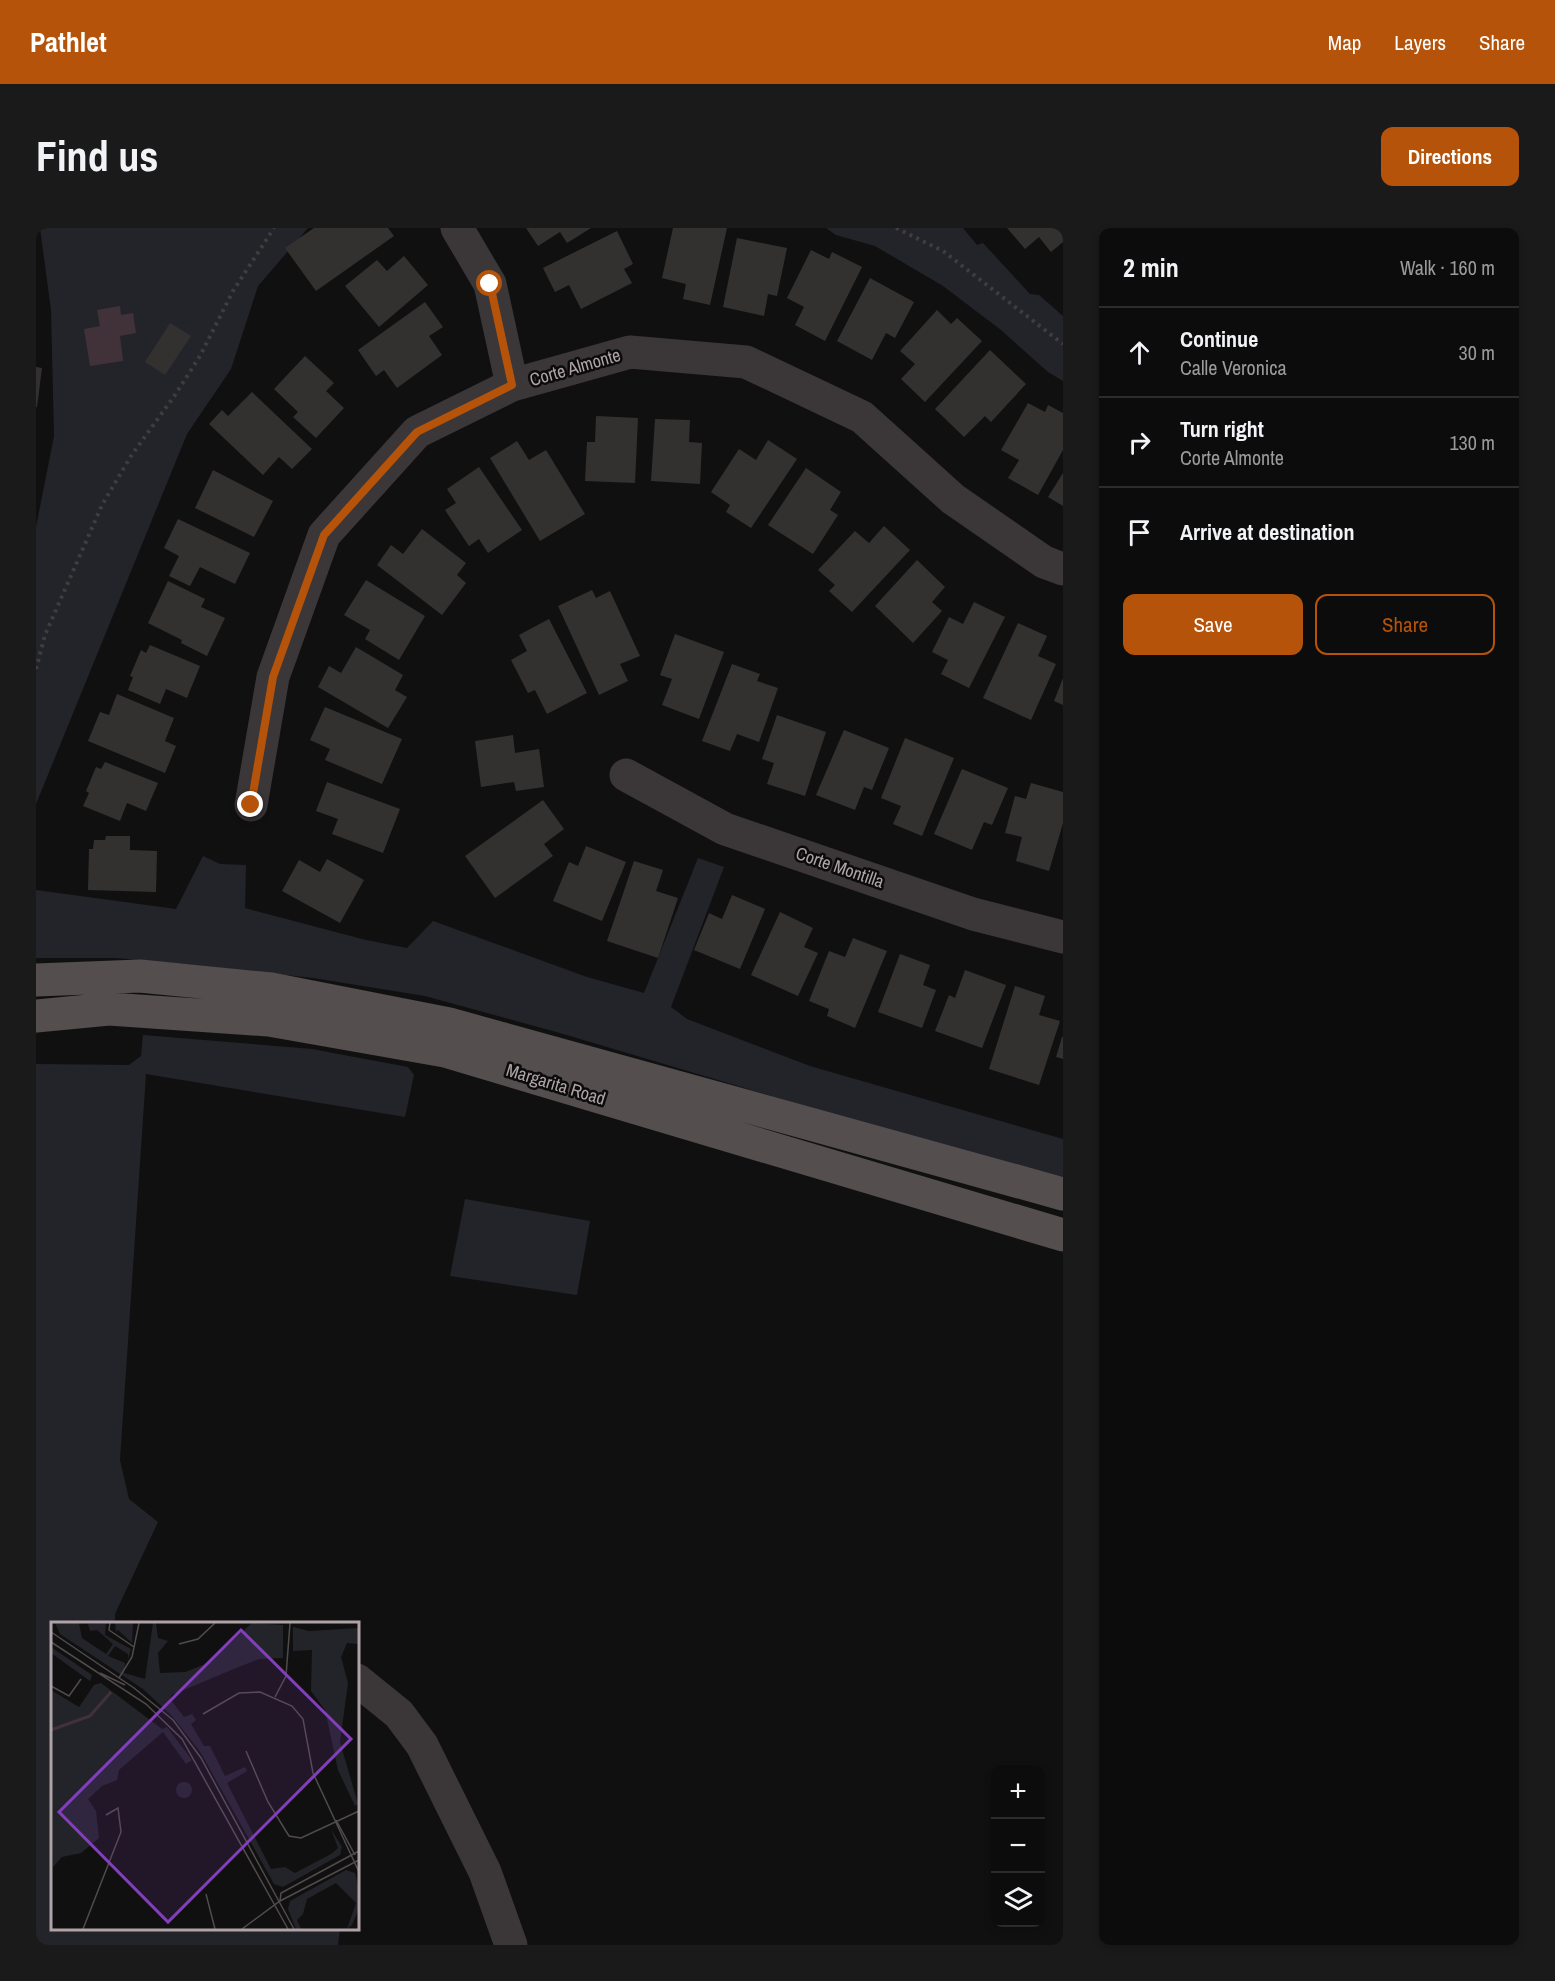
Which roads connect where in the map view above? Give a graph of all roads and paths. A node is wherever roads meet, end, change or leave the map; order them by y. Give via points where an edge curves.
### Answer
1 (274, 228) edge
2 (458, 228) edge
3 (896, 228) edge
4 (1063, 344) edge
5 (512, 385) junction
6 (1063, 569) edge
7 (36, 669) edge
8 (626, 775) dead end
9 (251, 805) dead end
10 (1063, 937) edge
11 (36, 980) edge
12 (36, 1016) edge
13 (1063, 1194) edge
14 (1063, 1235) edge
15 (358, 1681) edge
16 (511, 1945) edge

1 - 7 path via 233,291 194,366 102,505 45,634
2 - 5 street via 490,284
3 - 4 path via 943,251
5 - 6 street, Corte Almonte via 630,352 746,362 862,417 953,499 1044,562
5 - 9 street, Corte Almonte via 417,432 324,535 273,677
8 - 10 street, Corte Montilla via 725,829 973,914
11 - 13 main road, Margarita Road via 140,976 271,989 449,1024
12 - 14 main road, Margarita Road via 109,1009 269,1020 445,1051
15 - 16 street via 399,1714 422,1746 485,1872

